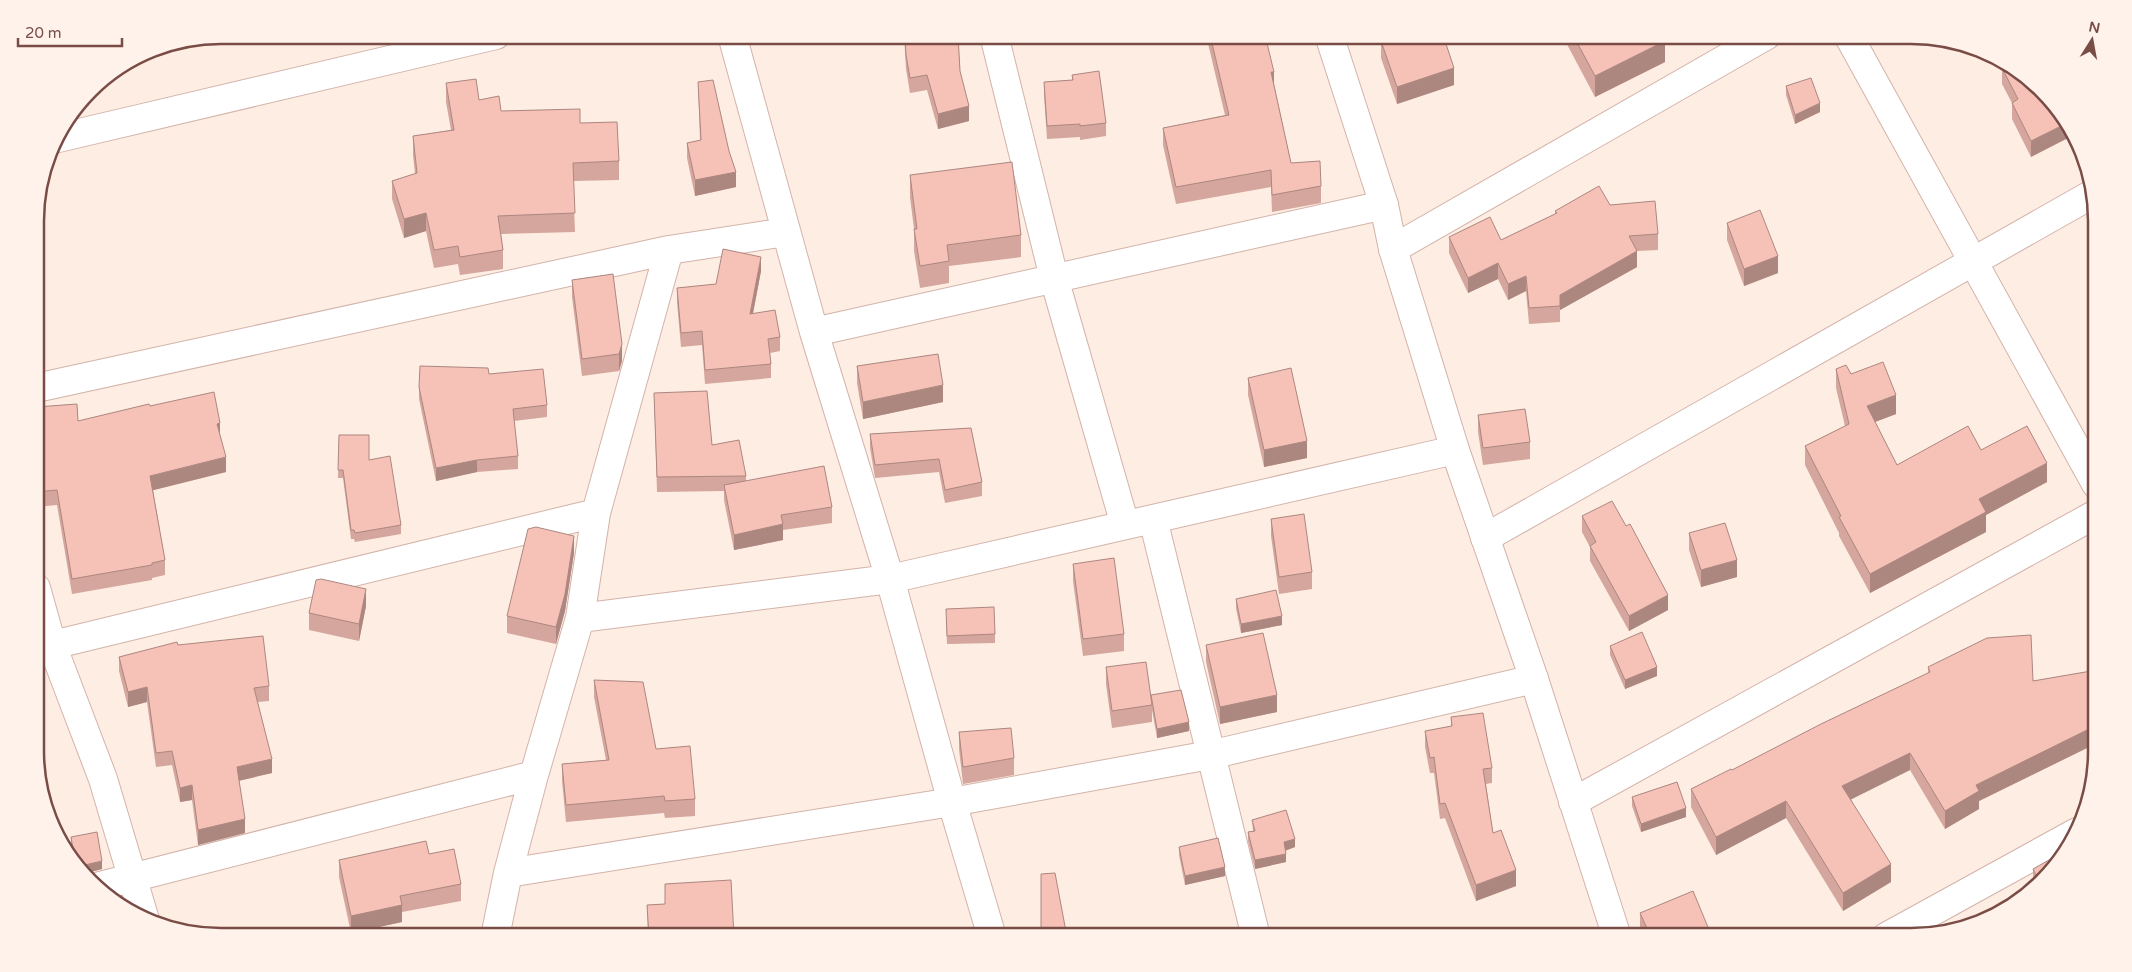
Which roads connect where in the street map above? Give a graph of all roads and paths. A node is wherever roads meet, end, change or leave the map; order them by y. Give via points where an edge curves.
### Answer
1 (458, 44) edge
2 (734, 44) edge
3 (1000, 44) edge
4 (1332, 44) edge
5 (1751, 44) edge
6 (1853, 44) edge
7 (65, 136) edge
8 (2087, 197) edge
9 (1384, 205) junction
10 (786, 232) junction
11 (1393, 249) junction
12 (669, 250) junction
13 (1974, 260) junction
14 (1054, 278) junction
15 (814, 332) junction
16 (44, 386) edge
17 (1455, 450) junction
18 (2088, 469) edge
19 (596, 513) junction
20 (2088, 518) edge
21 (1153, 519) junction
22 (1125, 525) junction
23 (1485, 538) junction
24 (890, 579) junction
25 (580, 618) junction
26 (44, 647) edge
27 (1534, 678) junction
28 (1210, 755) junction
29 (534, 775) junction
30 (952, 802) junction
31 (1573, 802) junction
32 (2066, 838) edge
33 (508, 873) junction
34 (132, 878) junction
35 (105, 885) edge
36 (142, 910) edge
37 (497, 928) edge
38 (989, 928) edge
39 (1254, 928) edge
40 (1614, 928) edge
41 (1902, 928) edge

1 - 7 street
2 - 10 street
3 - 14 street
4 - 9 street
5 - 11 street
6 - 13 street
8 - 13 street
9 - 11 street
9 - 14 street
10 - 12 street
10 - 15 street
11 - 17 street
12 - 16 street
12 - 19 street
13 - 18 street
13 - 23 street
14 - 15 street
14 - 22 street
15 - 24 street
17 - 21 street
17 - 23 street
19 - 25 street
19 - 26 street
20 - 31 street
21 - 22 street
21 - 28 street
22 - 24 street
23 - 27 street
24 - 25 street
24 - 30 street
25 - 29 street
26 - 34 street via 103,779
27 - 28 street
27 - 31 street
28 - 30 street
28 - 39 street
29 - 33 street
29 - 34 street
30 - 33 street
30 - 38 street
31 - 40 street
32 - 41 street
33 - 37 street
34 - 35 street
34 - 36 street

